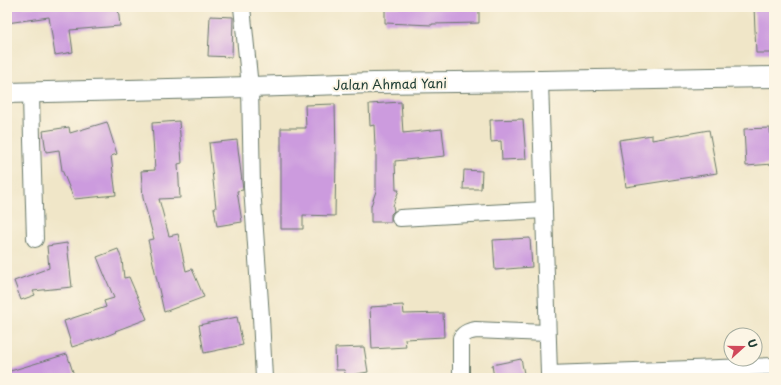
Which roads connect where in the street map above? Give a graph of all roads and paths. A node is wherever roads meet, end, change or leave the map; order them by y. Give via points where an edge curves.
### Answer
1 (242, 7) edge
2 (774, 77) edge
3 (540, 81) junction
4 (250, 87) junction
5 (31, 92) junction
6 (7, 93) edge
7 (544, 210) junction
8 (400, 218) dead end
9 (35, 239) dead end
10 (547, 333) junction
11 (774, 366) edge
12 (549, 376) edge
13 (264, 378) edge
14 (461, 378) edge

1 - 4 street
2 - 3 street, Jalan Ahmad Yani
3 - 4 street, Jalan Ahmad Yani
3 - 7 street
4 - 5 street, Jalan Ahmad Yani
4 - 13 street via 252,187
5 - 6 street, Jalan Ahmad Yani
5 - 9 street
7 - 8 street
7 - 10 street
10 - 12 street
10 - 14 street via 476,330 467,332 461,338
11 - 12 street

